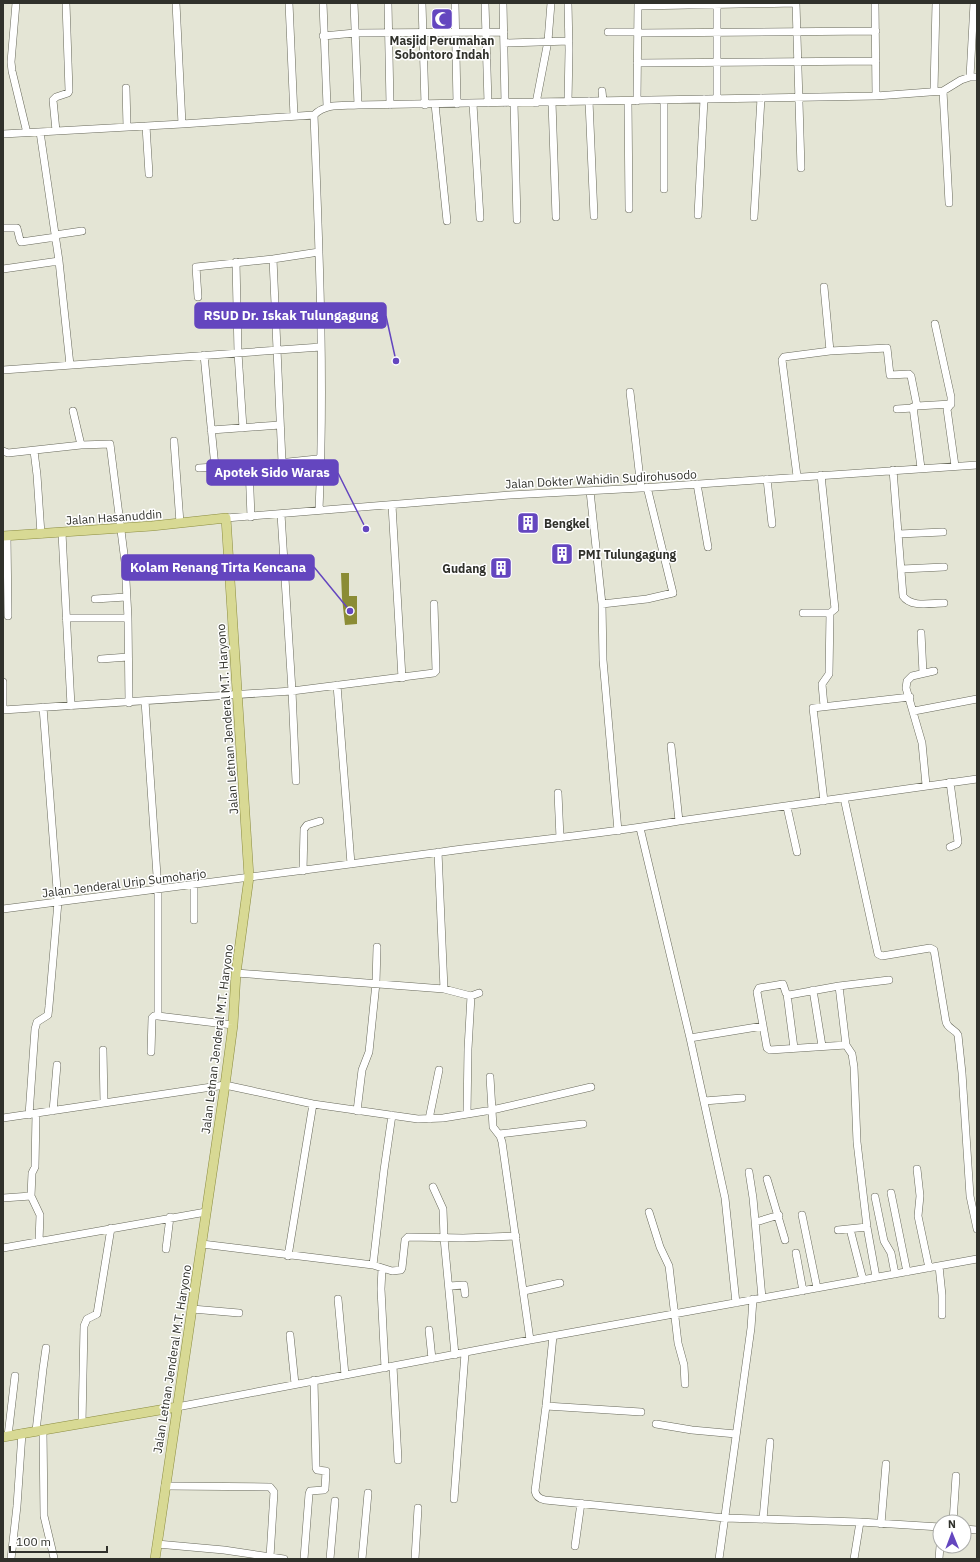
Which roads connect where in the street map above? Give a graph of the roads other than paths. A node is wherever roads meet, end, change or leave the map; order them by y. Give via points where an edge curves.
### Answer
1 (16, 3) edge
2 (66, 3) edge
3 (176, 3) edge
4 (289, 3) edge
5 (323, 3) edge
6 (354, 3) edge
7 (388, 3) edge
8 (422, 3) edge
9 (455, 3) edge
10 (486, 3) edge
11 (503, 3) edge
12 (551, 3) edge
13 (568, 3) edge
14 (763, 3) edge
15 (796, 3) edge
16 (875, 3) edge
17 (936, 3) edge
18 (974, 3) edge
19 (638, 4) edge
20 (717, 4) edge
21 (876, 31) junction
22 (389, 32) junction
23 (423, 32) junction
24 (486, 32) junction
25 (504, 32) junction
26 (608, 32) dead end
27 (637, 32) junction
28 (717, 32) junction
29 (796, 32) junction
30 (354, 33) junction
31 (455, 33) junction
32 (323, 36) junction
33 (548, 41) junction
34 (569, 41) junction
35 (504, 43) junction
36 (797, 61) junction
37 (876, 61) junction
38 (717, 62) junction
39 (637, 63) junction
40 (974, 77) edge
41 (126, 88) dead end
42 (602, 91) dead end
43 (934, 91) junction
44 (944, 91) junction
45 (876, 96) junction
46 (761, 98) junction
47 (798, 98) junction
48 (704, 99) junction
49 (717, 99) junction
50 (664, 100) junction
51 (589, 101) junction
52 (602, 101) junction
53 (628, 101) junction
54 (637, 101) junction
55 (552, 102) junction
56 (568, 102) junction
57 (488, 103) junction
58 (505, 103) junction
59 (514, 103) junction
60 (536, 103) junction
61 (425, 104) junction
62 (435, 104) junction
63 (457, 104) junction
64 (473, 104) junction
65 (358, 105) junction
66 (390, 105) junction
67 (328, 106) junction
68 (314, 115) junction
69 (294, 116) junction
70 (182, 124) junction
71 (146, 126) junction
72 (127, 127) junction
73 (56, 131) junction
74 (40, 132) junction
75 (27, 133) junction
76 (3, 134) edge
77 (801, 168) dead end
78 (149, 174) dead end
79 (664, 189) dead end
80 (949, 204) dead end
81 (629, 209) dead end
82 (594, 216) dead end
83 (698, 216) dead end
84 (556, 217) dead end
85 (754, 217) dead end
86 (480, 218) dead end
87 (517, 220) dead end
88 (447, 222) dead end
89 (3, 228) edge
90 (82, 231) dead end
91 (56, 236) junction
92 (319, 252) junction
93 (273, 259) junction
94 (59, 262) junction
95 (236, 262) junction
96 (3, 269) edge
97 (824, 287) dead end
98 (198, 297) dead end
99 (935, 324) dead end
100 (321, 347) junction
101 (278, 350) junction
102 (830, 351) junction
103 (238, 353) junction
104 (204, 355) junction
105 (70, 365) junction
106 (3, 370) edge
107 (630, 392) dead end
108 (951, 404) junction
109 (915, 407) junction
110 (897, 409) dead end
111 (73, 410) dead end
112 (280, 425) junction
113 (243, 428) junction
114 (211, 430) junction
115 (174, 441) dead end
116 (81, 445) junction
117 (3, 451) edge
118 (34, 451) junction
119 (317, 459) dead end
120 (282, 462) junction
121 (977, 465) edge
122 (249, 466) junction
123 (955, 466) junction
124 (215, 467) junction
125 (199, 468) dead end
126 (921, 468) junction
127 (893, 470) junction
128 (822, 475) junction
129 (797, 476) junction
130 (767, 479) junction
131 (697, 484) junction
132 (644, 488) junction
133 (590, 491) junction
134 (392, 505) junction
135 (319, 510) junction
136 (281, 514) junction
137 (251, 517) junction
138 (226, 518) junction
139 (180, 523) junction
140 (772, 524) dead end
141 (120, 528) junction
142 (943, 532) dead end
143 (62, 533) junction
144 (41, 534) junction
145 (899, 534) junction
146 (5, 536) edge
147 (708, 547) dead end
148 (944, 567) dead end
149 (902, 568) junction
150 (126, 597) junction
151 (95, 599) dead end
152 (944, 603) dead end
153 (434, 604) dead end
154 (602, 604) junction
155 (803, 613) dead end
156 (830, 613) junction
157 (8, 616) dead end
158 (66, 618) junction
159 (128, 618) junction
160 (921, 633) dead end
161 (128, 658) junction
162 (101, 659) dead end
163 (934, 671) dead end
164 (922, 673) junction
165 (402, 678) junction
166 (3, 682) edge
167 (338, 685) junction
168 (292, 691) junction
169 (237, 694) junction
170 (910, 697) junction
171 (977, 699) edge
172 (145, 702) junction
173 (129, 703) junction
174 (71, 706) junction
175 (824, 706) junction
176 (43, 707) junction
177 (3, 710) edge
178 (914, 711) junction
179 (671, 746) dead end
180 (977, 779) edge
181 (296, 781) dead end
182 (950, 782) junction
183 (926, 785) junction
184 (558, 793) dead end
185 (844, 798) junction
186 (824, 801) junction
187 (787, 806) junction
188 (320, 821) dead end
189 (679, 821) junction
190 (640, 828) junction
191 (618, 831) junction
192 (560, 838) junction
193 (950, 847) dead end
194 (438, 852) junction
195 (798, 852) dead end
196 (351, 864) junction
197 (303, 871) junction
198 (249, 878) junction
199 (194, 885) junction
200 (158, 890) junction
201 (58, 902) junction
202 (3, 909) edge
203 (194, 920) dead end
204 (377, 947) dead end
205 (236, 973) junction
206 (889, 980) dead end
207 (376, 983) junction
208 (838, 986) junction
209 (444, 989) junction
210 (813, 990) junction
211 (479, 993) dead end
212 (787, 994) junction
213 (471, 996) junction
214 (158, 1016) junction
215 (232, 1025) junction
216 (763, 1026) junction
217 (690, 1038) junction
218 (846, 1045) junction
219 (822, 1046) junction
220 (794, 1048) junction
221 (103, 1050) dead end
222 (151, 1052) dead end
223 (58, 1065) dead end
224 (439, 1070) dead end
225 (490, 1077) dead end
226 (225, 1085) junction
227 (591, 1087) dead end
228 (742, 1098) dead end
229 (704, 1101) junction
230 (104, 1103) junction
231 (313, 1104) junction
232 (492, 1110) junction
233 (53, 1111) junction
234 (357, 1111) junction
235 (36, 1114) junction
236 (467, 1114) junction
237 (29, 1115) junction
238 (392, 1115) junction
239 (3, 1118) edge
240 (429, 1119) junction
241 (584, 1124) dead end
242 (499, 1134) junction
243 (917, 1169) dead end
244 (749, 1172) dead end
245 (767, 1179) dead end
246 (433, 1187) dead end
247 (890, 1193) dead end
248 (31, 1196) junction
249 (875, 1197) dead end
250 (3, 1198) edge
251 (206, 1212) junction
252 (649, 1212) dead end
253 (779, 1215) junction
254 (802, 1215) dead end
255 (170, 1217) junction
256 (756, 1222) junction
257 (867, 1227) junction
258 (111, 1228) junction
259 (850, 1229) junction
260 (977, 1229) edge
261 (838, 1230) dead end
262 (516, 1236) junction
263 (444, 1238) junction
264 (785, 1240) dead end
265 (39, 1241) junction
266 (202, 1244) junction
267 (3, 1248) edge
268 (166, 1249) dead end
269 (796, 1253) dead end
270 (288, 1256) junction
271 (977, 1259) edge
272 (373, 1265) junction
273 (939, 1266) junction
274 (382, 1268) junction
275 (928, 1268) junction
276 (907, 1272) junction
277 (896, 1274) junction
278 (876, 1277) junction
279 (863, 1280) junction
280 (560, 1283) dead end
281 (449, 1286) junction
282 (817, 1288) junction
283 (803, 1290) junction
284 (524, 1291) junction
285 (465, 1294) dead end
286 (762, 1298) junction
287 (338, 1299) dead end
288 (753, 1299) junction
289 (736, 1303) junction
290 (192, 1309) junction
291 (239, 1313) dead end
292 (674, 1314) junction
293 (942, 1315) dead end
294 (429, 1330) dead end
295 (290, 1335) dead end
296 (553, 1336) junction
297 (530, 1340) junction
298 (46, 1348) dead end
299 (465, 1353) junction
300 (455, 1354) junction
301 (432, 1359) junction
302 (393, 1366) junction
303 (385, 1368) junction
304 (345, 1375) junction
305 (15, 1376) dead end
306 (314, 1380) junction
307 (295, 1384) junction
308 (685, 1384) dead end
309 (546, 1406) junction
310 (177, 1407) junction
311 (641, 1412) dead end
312 (82, 1423) junction
313 (656, 1424) dead end
314 (39, 1430) junction
315 (22, 1433) junction
316 (736, 1434) junction
317 (6, 1436) edge
318 (770, 1442) dead end
319 (398, 1460) dead end
320 (886, 1464) dead end
321 (956, 1476) dead end
322 (165, 1486) junction
323 (368, 1493) dead end
324 (454, 1499) dead end
325 (335, 1501) dead end
326 (581, 1503) junction
327 (418, 1508) dead end
328 (954, 1514) edge
329 (725, 1518) junction
330 (763, 1519) junction
331 (860, 1522) junction
332 (881, 1524) junction
333 (932, 1527) edge
334 (157, 1544) junction
335 (575, 1546) dead end
336 (270, 1557) junction
337 (54, 1558) dead end
338 (11, 1559) edge
339 (155, 1559) edge
340 (284, 1559) edge
341 (304, 1559) edge
342 (330, 1559) edge
343 (362, 1559) edge
344 (415, 1559) edge
345 (720, 1559) edge
346 (854, 1559) edge

1 - 75 street via 11,66
2 - 73 street via 69,92 52,100
3 - 70 street
4 - 69 street
5 - 32 street
6 - 30 street
7 - 22 street
8 - 23 street
9 - 31 street
10 - 24 street
11 - 25 street
12 - 33 street
13 - 34 street
14 - 15 street
14 - 20 street
15 - 29 street
16 - 21 street
17 - 43 street
18 - 40 street
19 - 20 street
19 - 27 street
20 - 28 street
21 - 29 street
21 - 37 street
22 - 23 street
22 - 30 street
22 - 66 street
23 - 31 street
23 - 61 street
24 - 25 street
24 - 31 street
24 - 57 street
25 - 35 street
26 - 27 street
27 - 28 street
27 - 39 street
28 - 29 street
28 - 38 street
29 - 36 street
30 - 32 street
30 - 65 street
31 - 63 street
32 - 67 street
33 - 34 street
33 - 35 street
33 - 60 street
34 - 56 street
35 - 58 street
36 - 37 street
36 - 38 street
36 - 47 street
37 - 45 street
38 - 39 street
38 - 49 street
39 - 54 street
40 - 44 street via 961,80
41 - 72 street
42 - 52 street
43 - 44 street
43 - 45 street
44 - 80 street
45 - 47 street
46 - 47 street
46 - 49 street
46 - 85 street
47 - 77 street
48 - 49 street
48 - 50 street
48 - 83 street
50 - 54 street
50 - 79 street
51 - 52 street
51 - 56 street
51 - 82 street
52 - 53 street
53 - 54 street
53 - 81 street
55 - 56 street
55 - 60 street
55 - 84 street
57 - 58 street
57 - 64 street
58 - 59 street
59 - 60 street
59 - 87 street
61 - 62 street
61 - 66 street
62 - 63 street
62 - 88 street
63 - 64 street
64 - 86 street
65 - 66 street
65 - 67 street
67 - 68 street
68 - 69 street
68 - 92 street
69 - 70 street
70 - 71 street
71 - 72 street
71 - 78 street
72 - 73 street
73 - 74 street
74 - 75 street
74 - 91 street
75 - 76 street
89 - 91 street via 17,228 21,242
90 - 91 street
91 - 94 street
92 - 93 street
92 - 100 street
93 - 95 street
93 - 101 street
94 - 96 street
94 - 105 street
95 - 98 street via 196,267
95 - 103 street
97 - 102 street
99 - 108 street
100 - 101 street
100 - 135 street
101 - 103 street
101 - 112 street
102 - 109 street via 886,348 890,375 911,376
102 - 129 street via 784,357 782,360
103 - 104 street
103 - 113 street
104 - 105 street
104 - 114 street
105 - 106 street
107 - 132 street
108 - 109 street
108 - 123 street via 947,409
109 - 110 street
109 - 126 street
111 - 116 street
112 - 113 street
112 - 120 street
113 - 114 street
114 - 124 street
115 - 139 street
116 - 118 street
116 - 141 street via 110,444
117 - 118 street
118 - 144 street
119 - 120 street
120 - 122 street
121 - 123 street, Jalan Dokter Wahidin Sudirohusodo
122 - 124 street
122 - 137 street
123 - 126 street, Jalan Dokter Wahidin Sudirohusodo
124 - 125 street
126 - 127 street, Jalan Dokter Wahidin Sudirohusodo
127 - 128 street, Jalan Dokter Wahidin Sudirohusodo
127 - 145 street
128 - 129 street, Jalan Dokter Wahidin Sudirohusodo
128 - 156 street via 835,606
129 - 130 street, Jalan Dokter Wahidin Sudirohusodo
130 - 131 street, Jalan Dokter Wahidin Sudirohusodo
130 - 140 street
131 - 132 street, Jalan Dokter Wahidin Sudirohusodo
131 - 147 street
132 - 133 street, Jalan Dokter Wahidin Sudirohusodo
132 - 154 street via 673,593 648,599
133 - 134 street, Jalan Dokter Wahidin Sudirohusodo
133 - 154 street
134 - 135 street, Jalan Dokter Wahidin Sudirohusodo
134 - 165 street
135 - 136 street, Jalan Dokter Wahidin Sudirohusodo
136 - 137 street, Jalan Dokter Wahidin Sudirohusodo
136 - 168 street
137 - 138 street, Jalan Dokter Wahidin Sudirohusodo
138 - 139 main road, Jalan Hasanuddin
138 - 169 main road, Jalan Letnan Jenderal M.T. Haryono
139 - 141 main road, Jalan Hasanuddin
141 - 143 main road, Jalan Hasanuddin
141 - 150 street via 125,562
142 - 145 street
143 - 144 main road, Jalan Hasanuddin
143 - 158 street
144 - 146 main road, Jalan Hasanuddin
145 - 149 street
146 - 157 street
148 - 149 street
149 - 152 street via 903,596 906,600 914,604
150 - 151 street
150 - 159 street
153 - 165 street via 436,671
154 - 191 street via 603,660
155 - 156 street
156 - 175 street via 829,674 822,684
158 - 159 street
158 - 174 street
159 - 161 street
160 - 164 street
161 - 162 street
161 - 173 street
163 - 164 street
164 - 170 street via 912,676 907,681 906,688
165 - 167 street
166 - 177 street
167 - 168 street
167 - 196 street
168 - 169 street
168 - 181 street
169 - 172 street
169 - 198 main road, Jalan Letnan Jenderal M.T. Haryono
170 - 175 street
170 - 178 street
171 - 178 street
172 - 173 street
172 - 200 street
173 - 174 street
174 - 176 street
175 - 186 street via 813,709
176 - 177 street
176 - 201 street
178 - 183 street via 922,743
179 - 189 street
180 - 182 street, Jalan Jenderal Urip Sumoharjo
182 - 183 street, Jalan Jenderal Urip Sumoharjo
182 - 193 street via 958,842
183 - 185 street, Jalan Jenderal Urip Sumoharjo
184 - 192 street
185 - 186 street, Jalan Jenderal Urip Sumoharjo
185 - 260 street via 878,954 882,956 930,948 934,950 947,1026 958,1035 970,1196
186 - 187 street, Jalan Jenderal Urip Sumoharjo
187 - 189 street, Jalan Jenderal Urip Sumoharjo
187 - 195 street
188 - 197 street via 307,825 304,829
189 - 190 street, Jalan Jenderal Urip Sumoharjo
190 - 191 street, Jalan Jenderal Urip Sumoharjo
190 - 217 street
191 - 192 street, Jalan Jenderal Urip Sumoharjo
192 - 194 street, Jalan Jenderal Urip Sumoharjo
194 - 196 street, Jalan Jenderal Urip Sumoharjo
194 - 209 street
196 - 197 street, Jalan Jenderal Urip Sumoharjo
197 - 198 street, Jalan Jenderal Urip Sumoharjo
198 - 199 street, Jalan Jenderal Urip Sumoharjo
198 - 205 main road, Jalan Letnan Jenderal M.T. Haryono
199 - 200 street, Jalan Jenderal Urip Sumoharjo
199 - 203 street
200 - 201 street, Jalan Jenderal Urip Sumoharjo
200 - 214 street
201 - 202 street, Jalan Jenderal Urip Sumoharjo
201 - 237 street via 48,1015 37,1022 35,1029
204 - 207 street
205 - 207 street
205 - 215 main road, Jalan Letnan Jenderal M.T. Haryono
206 - 208 street
207 - 209 street
207 - 234 street via 369,1052 362,1070
208 - 210 street
208 - 218 street
209 - 213 street
210 - 212 street
210 - 219 street
211 - 213 street
212 - 216 street via 783,984 758,990
212 - 220 street
213 - 236 street
214 - 215 street
214 - 222 street via 152,1018
215 - 226 main road, Jalan Letnan Jenderal M.T. Haryono
216 - 217 street
216 - 220 street via 769,1049
217 - 229 street
218 - 219 street
218 - 257 street via 852,1054 854,1067 857,1142
219 - 220 street
221 - 230 street
223 - 233 street
224 - 240 street
225 - 232 street
226 - 230 street
226 - 231 street
226 - 251 main road, Jalan Letnan Jenderal M.T. Haryono
227 - 232 street
228 - 229 street
229 - 289 street via 725,1198
230 - 233 street
231 - 234 street
231 - 270 street
232 - 236 street
232 - 242 street via 493,1127
233 - 235 street
234 - 238 street
235 - 237 street
235 - 248 street via 35,1167 32,1173
236 - 240 street
237 - 239 street
238 - 240 street
238 - 272 street
241 - 242 street
242 - 262 street
243 - 275 street via 920,1196 918,1216
244 - 256 street
245 - 253 street
246 - 263 street via 443,1209
247 - 276 street
248 - 250 street
248 - 265 street via 40,1215
249 - 277 street via 884,1240 891,1253
251 - 255 street
251 - 266 main road, Jalan Letnan Jenderal M.T. Haryono
252 - 292 street via 669,1266
253 - 256 street
253 - 264 street
254 - 282 street
255 - 258 street
255 - 268 street
256 - 286 street
257 - 259 street
257 - 278 street
258 - 265 street
258 - 312 street via 97,1314 87,1319 84,1326
259 - 261 street
259 - 279 street
262 - 263 street
262 - 284 street
263 - 274 street via 408,1237 405,1240 401,1270
263 - 281 street
265 - 267 street
266 - 270 street
266 - 290 main road, Jalan Letnan Jenderal M.T. Haryono
269 - 283 street
270 - 272 street
271 - 273 street
272 - 274 street
273 - 275 street
273 - 293 street
274 - 303 street
275 - 276 street
276 - 277 street
277 - 278 street
278 - 279 street
279 - 282 street
280 - 284 street
281 - 285 street via 464,1285
281 - 300 street
282 - 283 street
283 - 286 street
284 - 297 street
286 - 288 street
287 - 304 street
288 - 289 street
288 - 316 street
289 - 292 street
290 - 291 street
290 - 310 main road, Jalan Letnan Jenderal M.T. Haryono
292 - 296 street
292 - 308 street
294 - 301 street
295 - 307 street
296 - 297 street
296 - 309 street
297 - 299 street
298 - 314 street
299 - 300 street
299 - 324 street
300 - 301 street
301 - 302 street
302 - 303 street
302 - 319 street
303 - 304 street
304 - 306 street
305 - 317 street
306 - 307 street
306 - 341 street via 317,1469 326,1471 325,1489 310,1491 309,1494
307 - 310 street
309 - 311 street
309 - 326 street via 535,1495 540,1499
310 - 312 main road
310 - 322 main road, Jalan Letnan Jenderal M.T. Haryono
312 - 314 main road
313 - 316 street
314 - 315 main road
314 - 337 street via 44,1516
315 - 317 main road
315 - 338 street
316 - 329 street
318 - 330 street
320 - 332 street
321 - 328 street
322 - 334 main road, Jalan Letnan Jenderal M.T. Haryono
322 - 336 street via 270,1487 274,1492
323 - 343 street
325 - 342 street
326 - 329 street
326 - 335 street
327 - 344 street
329 - 330 street
329 - 345 street
330 - 331 street
331 - 332 street
331 - 346 street
332 - 333 street
334 - 336 street
334 - 339 main road, Jalan Letnan Jenderal M.T. Haryono
336 - 340 street

